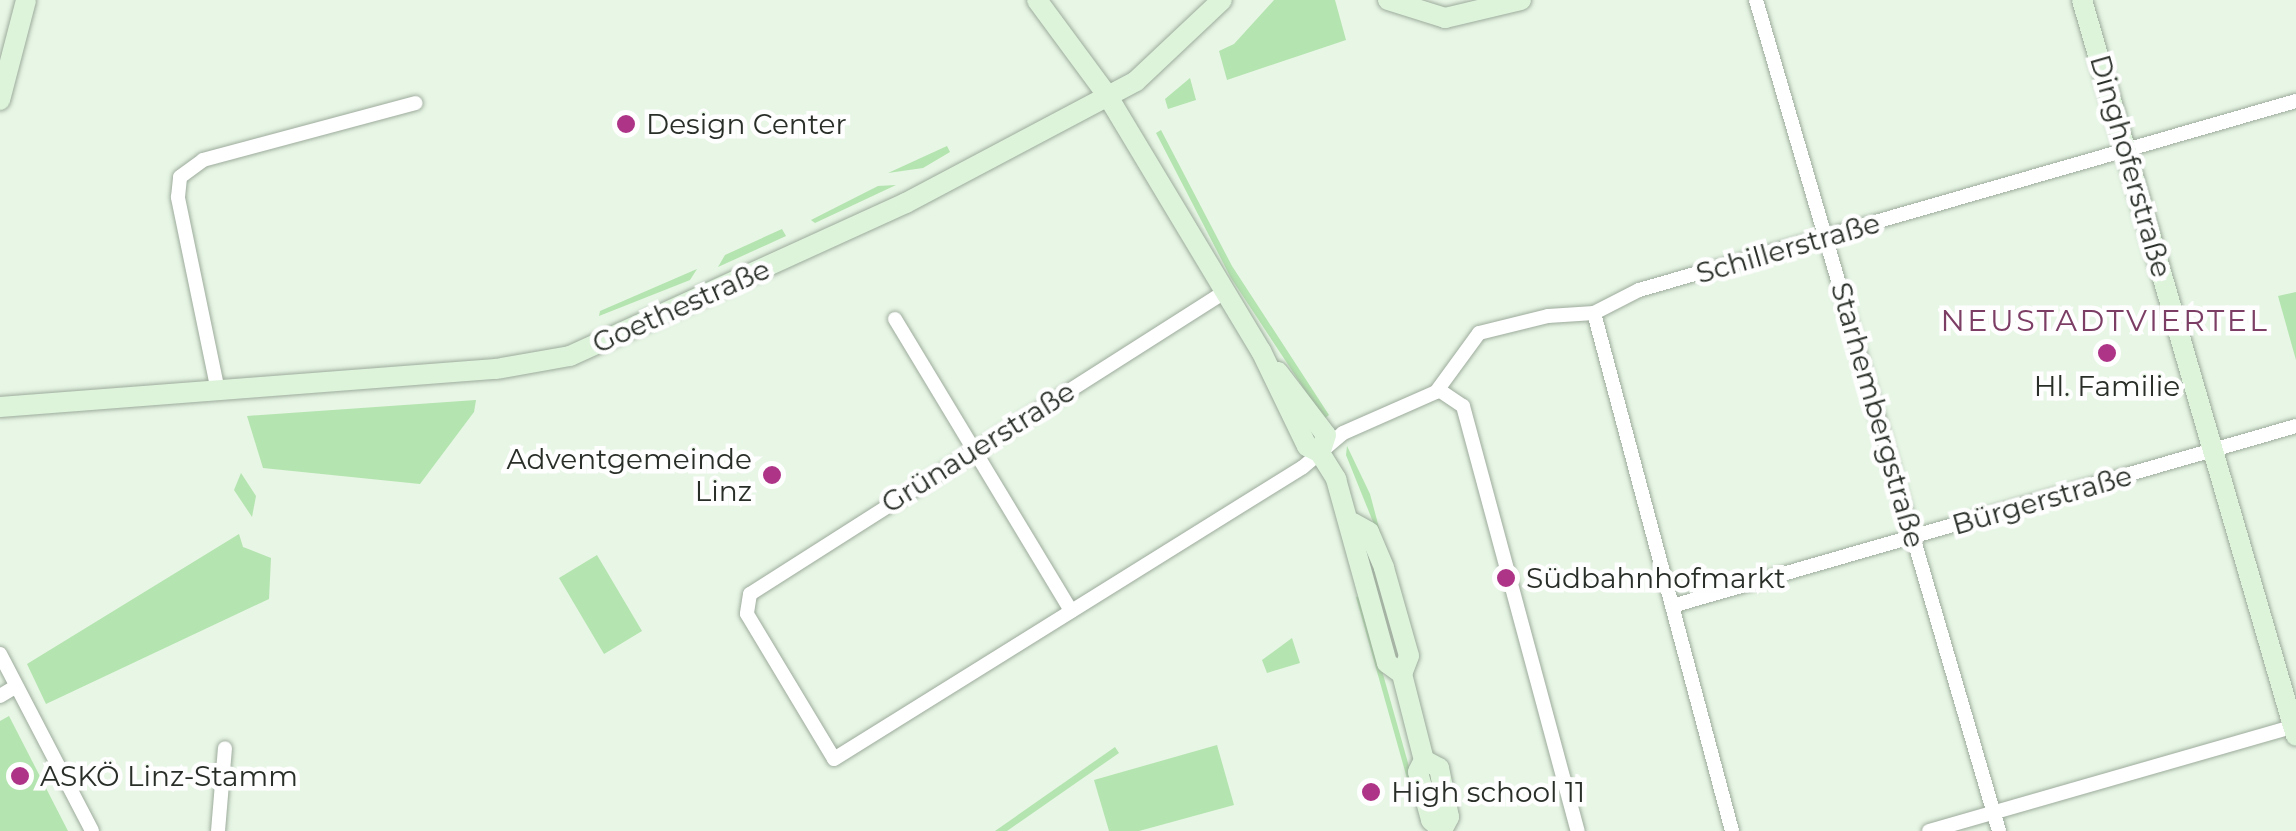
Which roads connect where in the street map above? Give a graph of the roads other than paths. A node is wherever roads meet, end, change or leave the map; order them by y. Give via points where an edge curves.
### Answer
1 (26, 0) edge
2 (1037, 0) edge
3 (1222, 0) edge
4 (1522, 0) edge
5 (1756, 0) edge
6 (2082, 0) edge
7 (1400, 3) edge
8 (1107, 95) junction
9 (0, 100) edge
10 (2296, 101) edge
11 (416, 103) dead end
12 (2126, 152) junction
13 (1826, 237) junction
14 (1226, 291) junction
15 (1594, 313) junction
16 (895, 319) dead end
17 (218, 390) junction
18 (1439, 390) junction
19 (0, 407) edge
20 (2296, 426) edge
21 (973, 450) junction
22 (2213, 450) junction
23 (1320, 452) junction
24 (1914, 537) junction
25 (1672, 606) junction
26 (1071, 611) junction
27 (0, 654) edge
28 (15, 688) junction
29 (0, 696) edge
30 (2295, 730) edge
31 (224, 748) dead end
32 (1994, 812) junction
33 (1443, 830) edge
34 (92, 831) edge
35 (218, 831) edge
36 (1578, 831) edge
37 (1732, 831) edge
38 (1929, 831) edge
39 (2000, 831) edge

1 - 9 main road
2 - 8 main road
3 - 8 main road, Goethestraße via 1172,53
4 - 7 main road via 1445,18
5 - 13 street, Starhembergstraße
6 - 12 main road, Dinghoferstraße
8 - 14 main road
8 - 17 main road, Goethestraße via 906,203 570,356 496,369
10 - 12 street, Schillerstraße
11 - 17 street via 203,160 180,177 178,197
12 - 13 street, Schillerstraße
12 - 22 main road, Dinghoferstraße
13 - 15 street, Schillerstraße via 1639,290
13 - 24 street, Starhembergstraße
14 - 21 street, Grünauerstraße
14 - 23 main road via 1306,446
15 - 18 street, Schillerstraße via 1478,333
15 - 25 street
16 - 21 street
17 - 19 main road, Goethestraße
18 - 23 street via 1380,412
18 - 36 street via 1463,406
20 - 22 street, Bürgerstraße
21 - 26 street
21 - 26 street, Grünauerstraße via 750,594 747,614 834,759
22 - 24 street, Bürgerstraße
22 - 30 main road, Dinghoferstraße
23 - 26 street
23 - 33 main road via 1353,523 1369,532 1384,568 1410,656 1402,674 1424,760 1418,772 1431,820
24 - 25 street, Bürgerstraße
24 - 32 street, Starhembergstraße
25 - 37 street
27 - 28 street
28 - 29 street
28 - 34 street
30 - 32 street
31 - 35 street
32 - 38 street
32 - 39 street, Starhembergstraße

